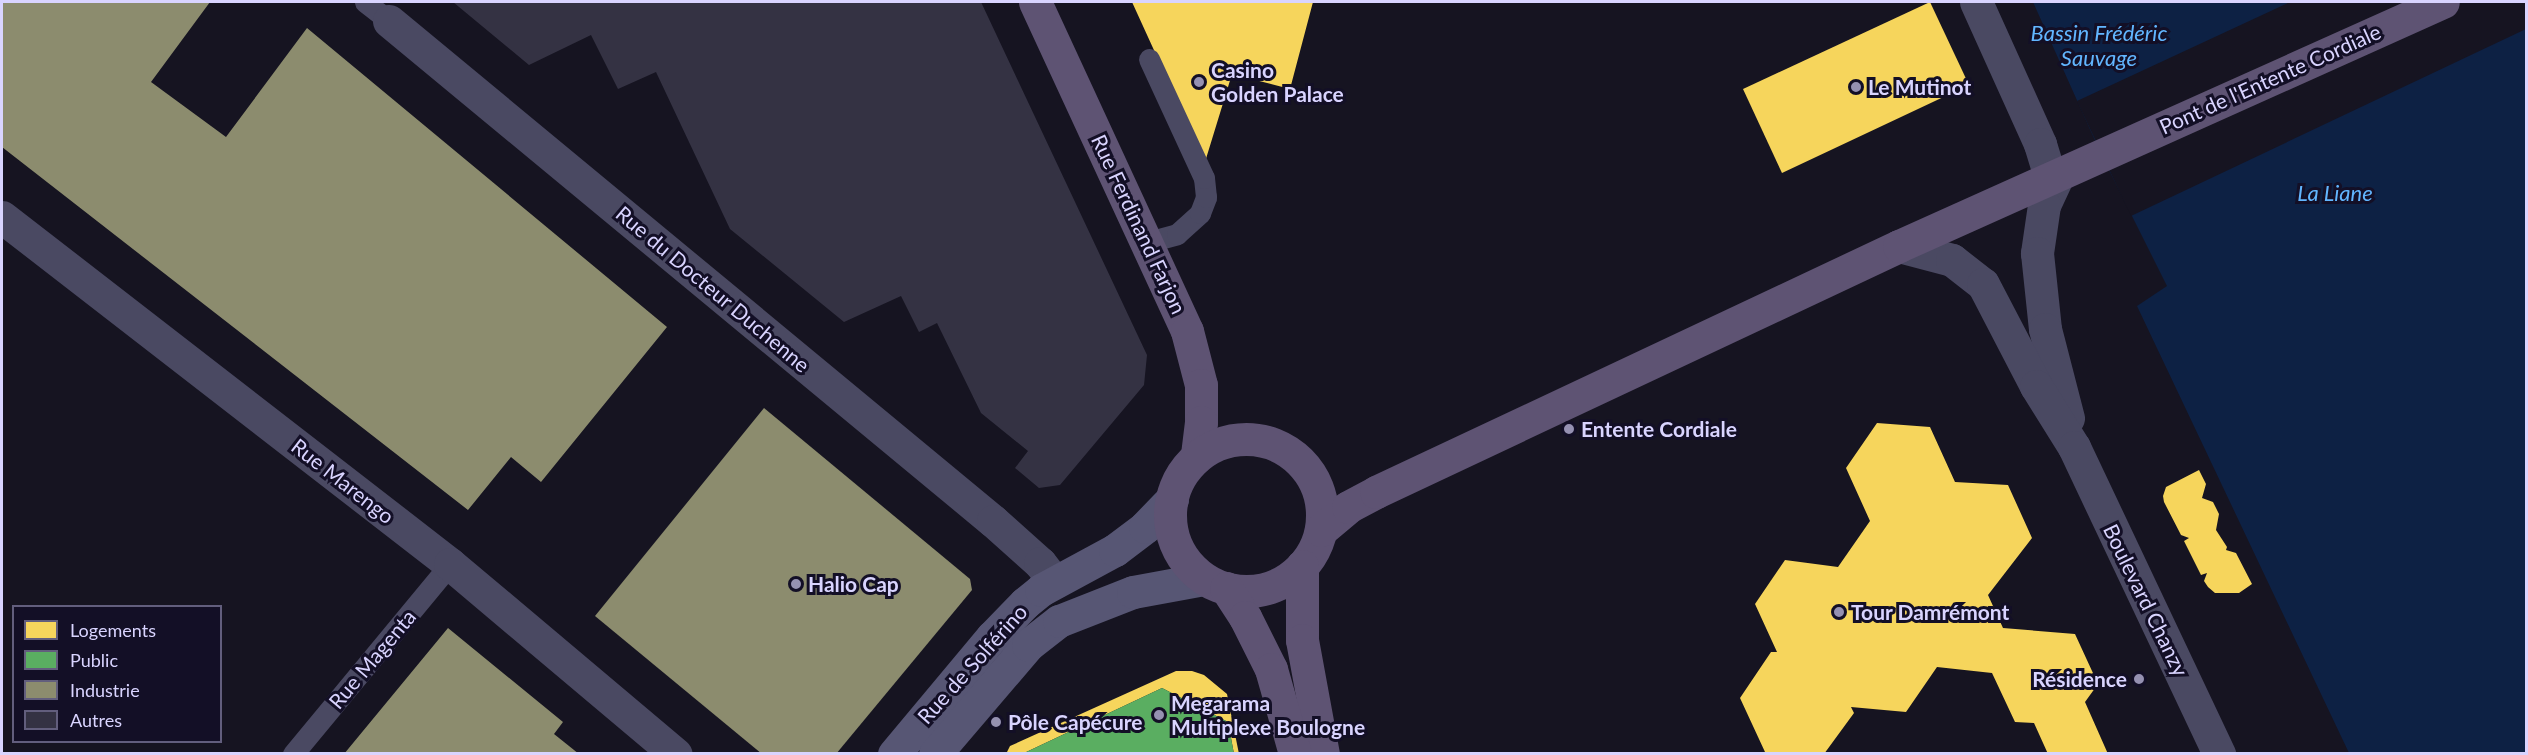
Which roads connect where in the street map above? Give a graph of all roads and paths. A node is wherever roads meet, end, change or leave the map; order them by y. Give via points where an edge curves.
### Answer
1 (1035, 2) edge
2 (1976, 2) edge
3 (2442, 2) edge
4 (377, 11) edge
5 (1149, 59) dead end
6 (2055, 174) junction
7 (2, 217) edge
8 (1148, 242) junction
9 (1899, 246) junction
10 (2074, 447) junction
11 (1197, 457) junction
12 (1172, 499) junction
13 (1321, 530) junction
14 (450, 564) junction
15 (1302, 566) junction
16 (1055, 582) junction
17 (1215, 584) junction
18 (293, 753) edge
19 (676, 753) edge
20 (894, 753) edge
21 (935, 753) edge
22 (1295, 753) edge
23 (1323, 753) edge
24 (2218, 753) edge

1 - 8 main road, Rue Ferdinand Farjon
2 - 6 street
3 - 6 main road, Pont de l'Entente Cordiale
4 - 16 street, Rue du Docteur Duchenne via 993,521 1040,563
5 - 8 lane via 1204,178 1206,197 1200,213 1177,234
6 - 9 main road, Pont de l'Entente Cordiale
6 - 10 street, Boulevard Chanzy via 2041,221 2038,279 2045,329
7 - 14 street, Rue Marengo
8 - 11 main road, Rue Ferdinand Farjon via 1187,331 1198,368 1202,403
9 - 10 street, Boulevard Chanzy via 1952,260 1983,284 2036,386
9 - 13 main road, Pont de l'Entente Cordiale via 1376,492 1348,507
10 - 24 street, Boulevard Chanzy
11 - 12 main road via 1181,476
11 - 13 main road via 1240,440 1263,442 1285,450 1315,484 1322,506
12 - 16 main road, Rue de Solférino via 1115,550
12 - 17 main road via 1170,522 1176,544 1187,564
13 - 15 main road
14 - 18 lane, Rue Magenta
14 - 19 street, Rue Marengo
15 - 17 main road via 1273,586 1249,591
15 - 23 main road via 1302,640
16 - 20 main road, Rue de Solférino via 1007,621
17 - 21 main road, Rue de Solférino via 1133,592 1059,621 1028,645
17 - 22 main road via 1245,617 1271,669

